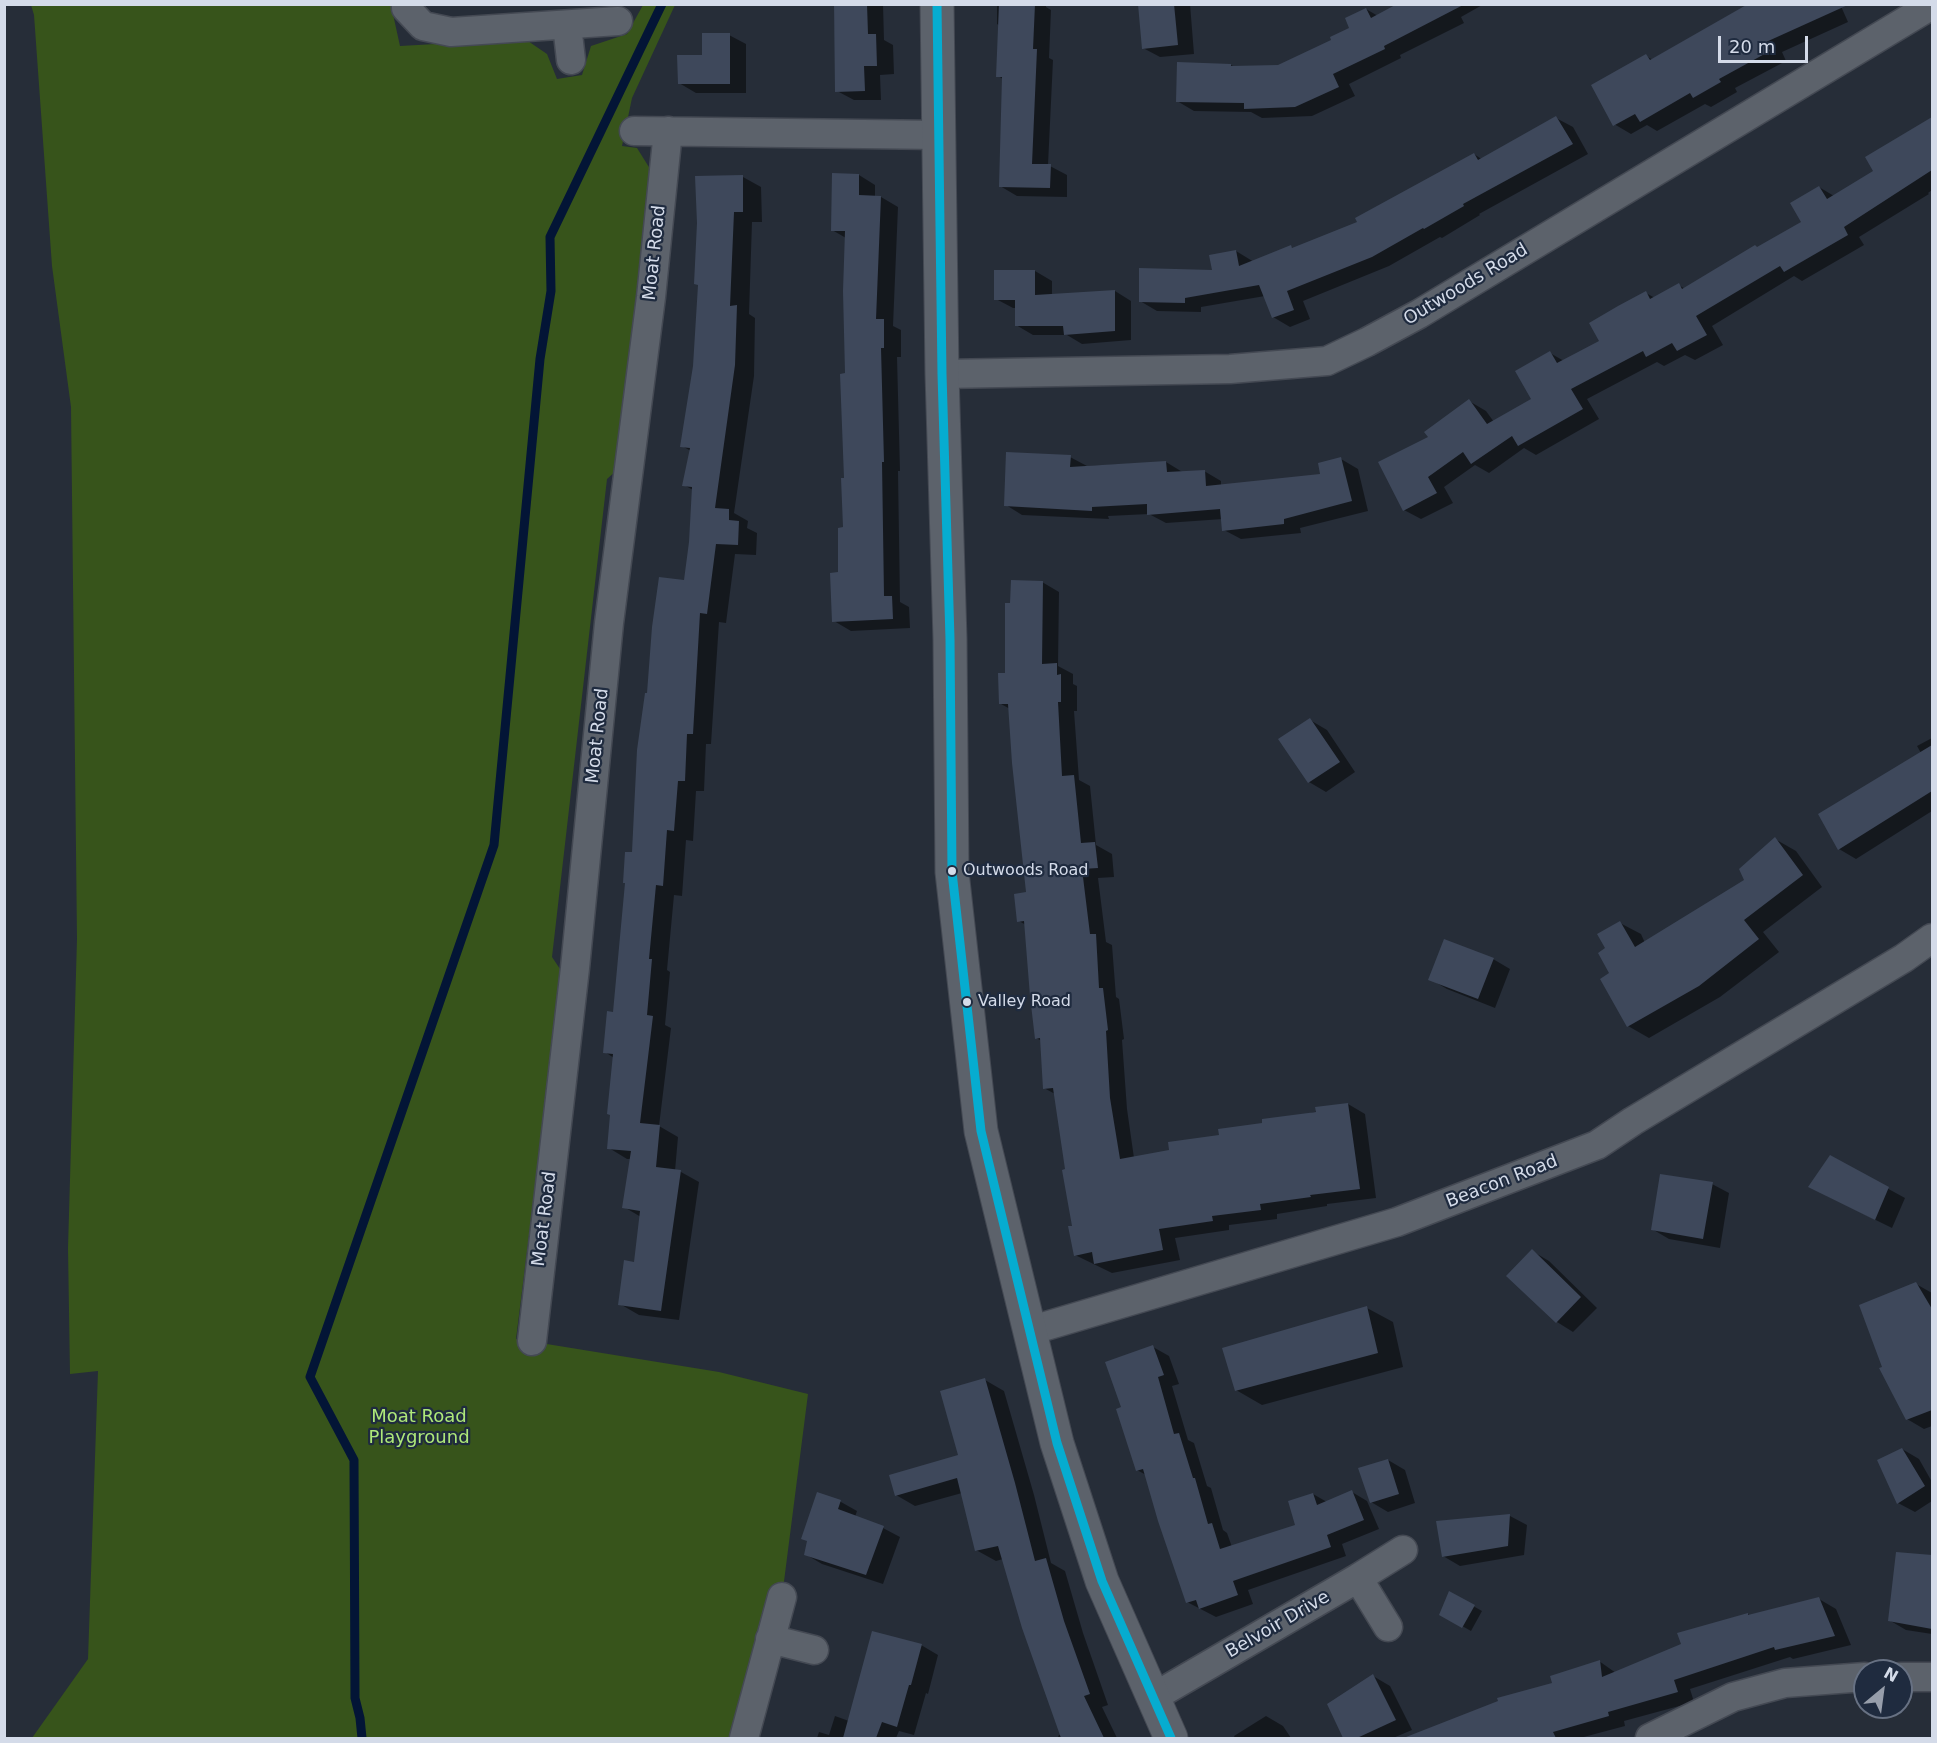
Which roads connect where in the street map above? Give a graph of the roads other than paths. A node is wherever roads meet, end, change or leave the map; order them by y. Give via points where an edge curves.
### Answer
1 (406, 4) edge
2 (937, 4) edge
3 (1925, 6) edge
4 (618, 21) dead end
5 (567, 25) junction
6 (571, 60) dead end
7 (634, 131) dead end
8 (668, 131) junction
9 (939, 135) junction
10 (942, 374) junction
11 (1932, 938) edge
12 (1029, 1331) junction
13 (532, 1341) dead end
14 (1403, 1550) dead end
15 (1358, 1578) junction
16 (782, 1597) dead end
17 (1388, 1627) dead end
18 (770, 1639) junction
19 (814, 1650) dead end
20 (1913, 1677) edge
21 (1932, 1677) edge
22 (1853, 1678) edge
23 (1152, 1698) junction
24 (744, 1738) edge
25 (1171, 1738) edge
26 (1650, 1738) edge

1 - 5 street via 423,26 451,32
2 - 9 street
3 - 10 street, Outwoods Road via 1419,314 1327,361 1230,369
4 - 5 street
5 - 6 street
7 - 8 street
8 - 9 street
8 - 13 street, Moat Road via 609,622 575,968
9 - 10 street
10 - 12 street via 952,872 981,1131
11 - 12 street, Beacon Road via 1597,1145 1398,1222
12 - 23 street via 1057,1443 1102,1581
14 - 15 street, Belvoir Drive
15 - 17 street
15 - 23 street, Belvoir Drive
16 - 18 street
18 - 19 street
18 - 24 street
20 - 21 street
22 - 26 street via 1785,1683 1733,1697
23 - 25 street

